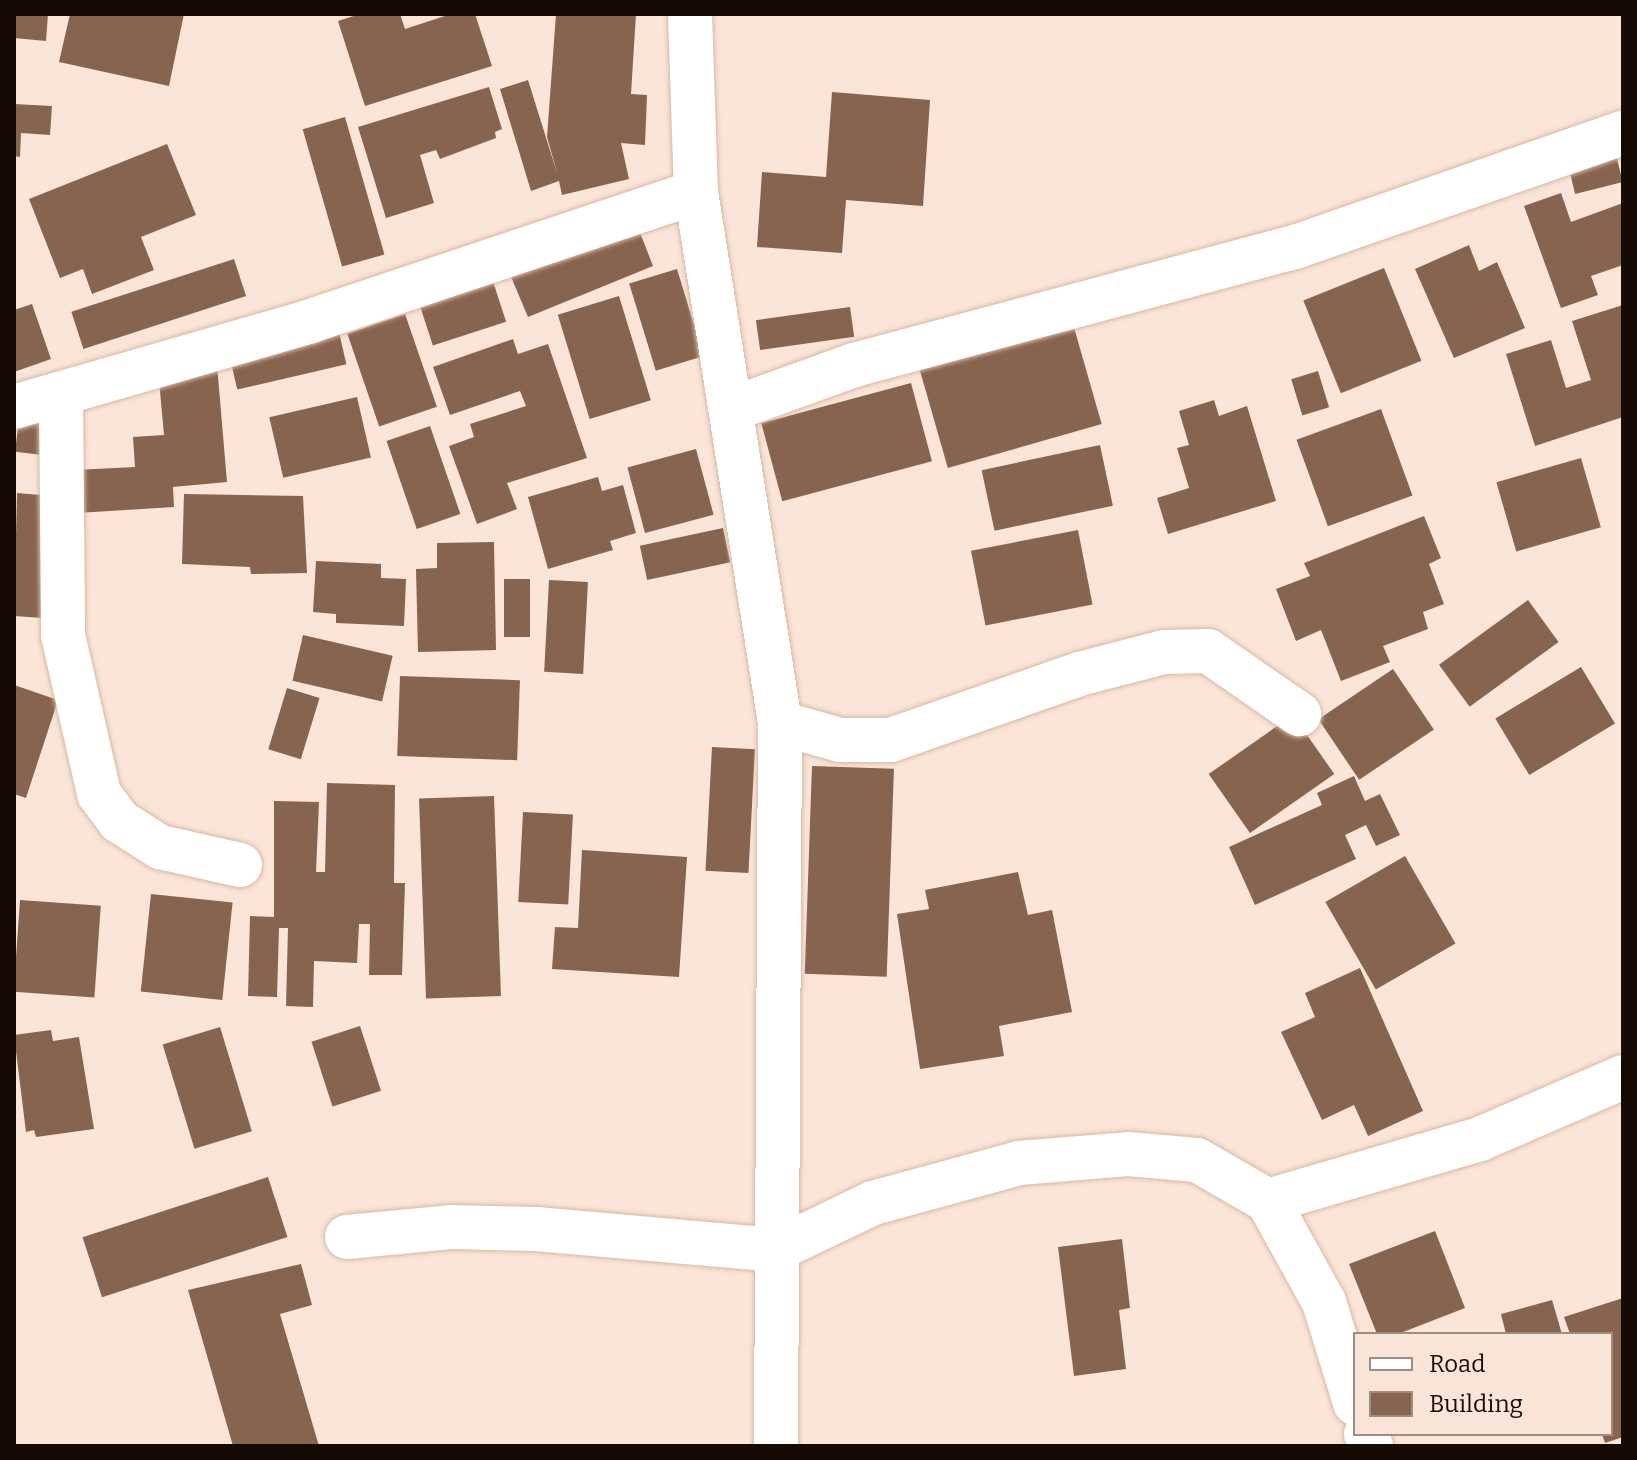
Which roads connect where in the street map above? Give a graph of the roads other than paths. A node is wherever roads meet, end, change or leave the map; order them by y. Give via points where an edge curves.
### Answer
1 (690, 14) edge
2 (1623, 133) edge
3 (696, 192) junction
4 (61, 395) junction
5 (14, 407) edge
6 (732, 409) junction
7 (1299, 714) dead end
8 (780, 723) junction
9 (240, 865) dead end
10 (1623, 1077) edge
11 (1268, 1201) junction
12 (347, 1237) dead end
13 (775, 1250) junction
14 (1353, 1396) edge
15 (776, 1446) edge

1 - 3 street
2 - 6 street via 1281,251 854,365
3 - 4 street via 311,321
3 - 6 street
4 - 5 street
4 - 9 street via 63,635 99,794 119,821 160,847
6 - 8 street
7 - 8 street via 1208,651 1164,652 1079,674 891,740 840,740
8 - 13 street
10 - 11 street via 1480,1139
11 - 13 street via 1197,1160 1128,1154 1019,1163 873,1203
11 - 14 street via 1324,1302
12 - 13 street via 451,1227 536,1229
13 - 15 street

